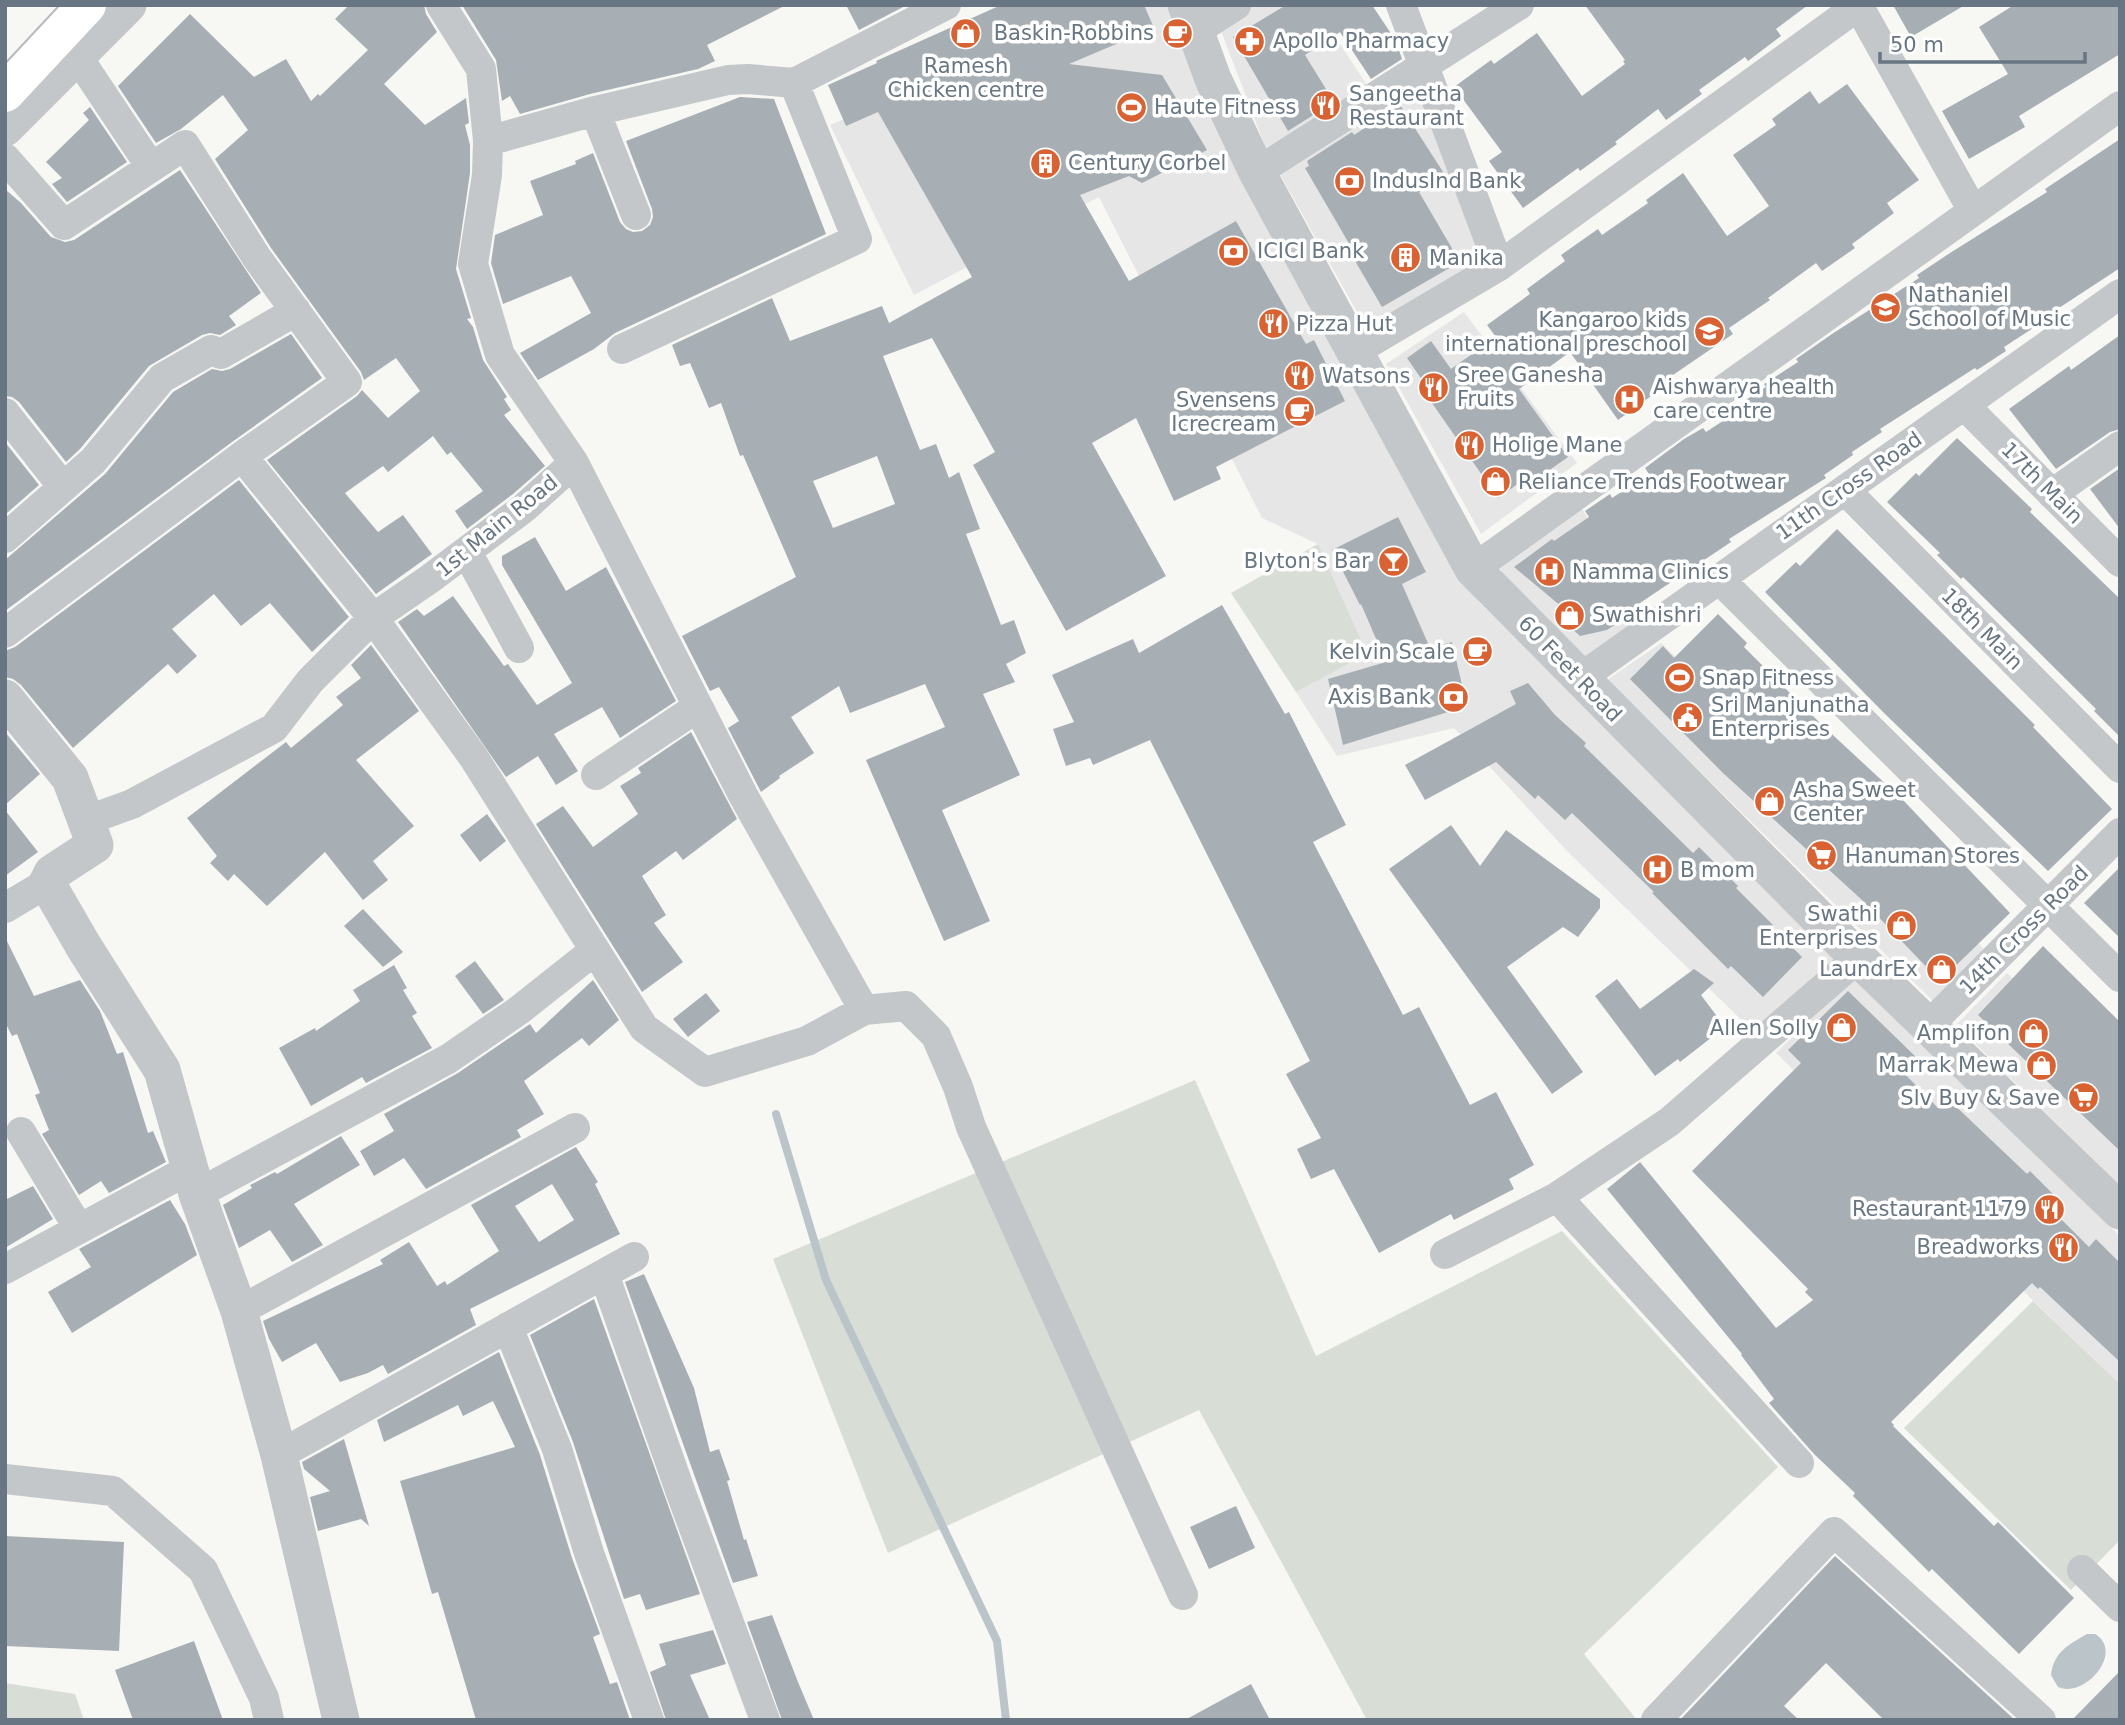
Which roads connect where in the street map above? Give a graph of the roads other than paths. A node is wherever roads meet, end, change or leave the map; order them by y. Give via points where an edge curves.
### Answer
1 (54, 5) edge
2 (87, 5) edge
3 (128, 5) edge
4 (440, 5) edge
5 (946, 5) edge
6 (1236, 5) edge
7 (1401, 5) edge
8 (1519, 5) edge
9 (1858, 6) edge
10 (1191, 18) edge
11 (77, 56) junction
12 (5, 58) edge
13 (1424, 67) junction
14 (793, 83) junction
15 (5, 93) edge
16 (2120, 106) edge
17 (596, 111) junction
18 (5, 128) edge
19 (488, 141) junction
20 (5, 158) edge
21 (151, 167) junction
22 (1257, 172) junction
23 (1973, 211) junction
24 (636, 215) dead end
25 (1499, 266) junction
26 (2120, 294) edge
27 (296, 311) junction
28 (622, 349) dead end
29 (1355, 351) junction
30 (1964, 405) junction
31 (5, 414) edge
32 (2120, 446) edge
33 (242, 456) junction
34 (574, 463) junction
35 (63, 487) junction
36 (1844, 490) junction
37 (2052, 495) junction
38 (5, 538) edge
39 (467, 552) junction
40 (2120, 562) edge
41 (1473, 569) junction
42 (1719, 579) junction
43 (373, 618) junction
44 (5, 633) edge
45 (519, 648) dead end
46 (1579, 678) junction
47 (7, 704) edge
48 (698, 707) junction
49 (2120, 768) edge
50 (596, 775) dead end
51 (85, 821) junction
52 (2120, 833) edge
53 (47, 883) junction
54 (2048, 906) junction
55 (5, 908) edge
56 (595, 950) junction
57 (1858, 958) junction
58 (2120, 978) edge
59 (864, 1010) junction
60 (1928, 1026) junction
61 (575, 1128) dead end
62 (21, 1132) dead end
63 (194, 1181) junction
64 (1557, 1197) junction
65 (2120, 1211) edge
66 (79, 1229) junction
67 (1445, 1254) dead end
68 (634, 1257) dead end
69 (5, 1269) edge
70 (604, 1274) junction
71 (239, 1311) junction
72 (508, 1327) junction
73 (279, 1455) junction
74 (1799, 1463) dead end
75 (5, 1479) edge
76 (2082, 1570) dead end
77 (1183, 1595) dead end
78 (2120, 1607) edge
79 (269, 1720) edge
80 (341, 1720) edge
81 (649, 1720) edge
82 (765, 1720) edge
83 (1656, 1720) edge
84 (2041, 1720) edge

1 - 12 highway
2 - 15 highway
3 - 11 street
4 - 19 street, 1st Main Road via 481,69
5 - 14 street
6 - 10 street
7 - 13 street
8 - 13 street
9 - 23 street
9 - 25 street
10 - 22 street, 60 Feet Road via 1213,79
11 - 18 street
11 - 21 street
13 - 22 street
13 - 25 street
14 - 17 street via 728,80
14 - 28 street via 857,239
16 - 23 street
17 - 19 street
17 - 24 street
19 - 34 street, 1st Main Road via 472,264 500,355
20 - 21 street via 64,226
21 - 27 street via 185,145
22 - 29 street, 60 Feet Road
23 - 41 street
25 - 29 street
26 - 30 street, 11th Cross Road
27 - 33 street via 347,382
27 - 35 street via 221,354 211,350 162,378 93,461
29 - 41 street, 60 Feet Road
30 - 36 street, 11th Cross Road
30 - 37 street, 17th Main
31 - 35 street
32 - 37 street
33 - 43 street
33 - 44 street
34 - 39 street, 1st Main Road
34 - 48 street
35 - 38 street
36 - 42 street, 11th Cross Road
36 - 49 street, 18th Main
37 - 40 street, 17th Main
39 - 43 street, 1st Main Road
39 - 45 street
41 - 46 street, 60 Feet Road
42 - 46 street, 11th Cross Road
42 - 54 street
43 - 51 street, 1st Main Road via 310,681 274,728 132,804
43 - 56 street via 474,758
46 - 57 street, 60 Feet Road
47 - 51 street via 70,778
48 - 50 street
48 - 59 street
51 - 53 street via 95,845 52,873
52 - 54 street, 14th Cross Road
53 - 55 street
53 - 63 street via 162,1070
54 - 58 street
54 - 60 street, 14th Cross Road
56 - 59 street via 644,1028 705,1072 807,1041
56 - 63 street via 448,1059
57 - 60 street, 60 Feet Road
57 - 64 street via 1669,1122
59 - 77 street via 906,1006 936,1036 971,1127
60 - 65 street, 60 Feet Road
61 - 71 street
62 - 66 street
63 - 66 street
63 - 71 street
64 - 67 street
64 - 74 street
66 - 69 street
68 - 70 street
70 - 72 street
70 - 82 street
71 - 73 street
72 - 73 street
72 - 81 street via 557,1449
73 - 80 street
75 - 79 street via 113,1492 203,1570 264,1699
76 - 78 street
83 - 84 street via 1834,1532

